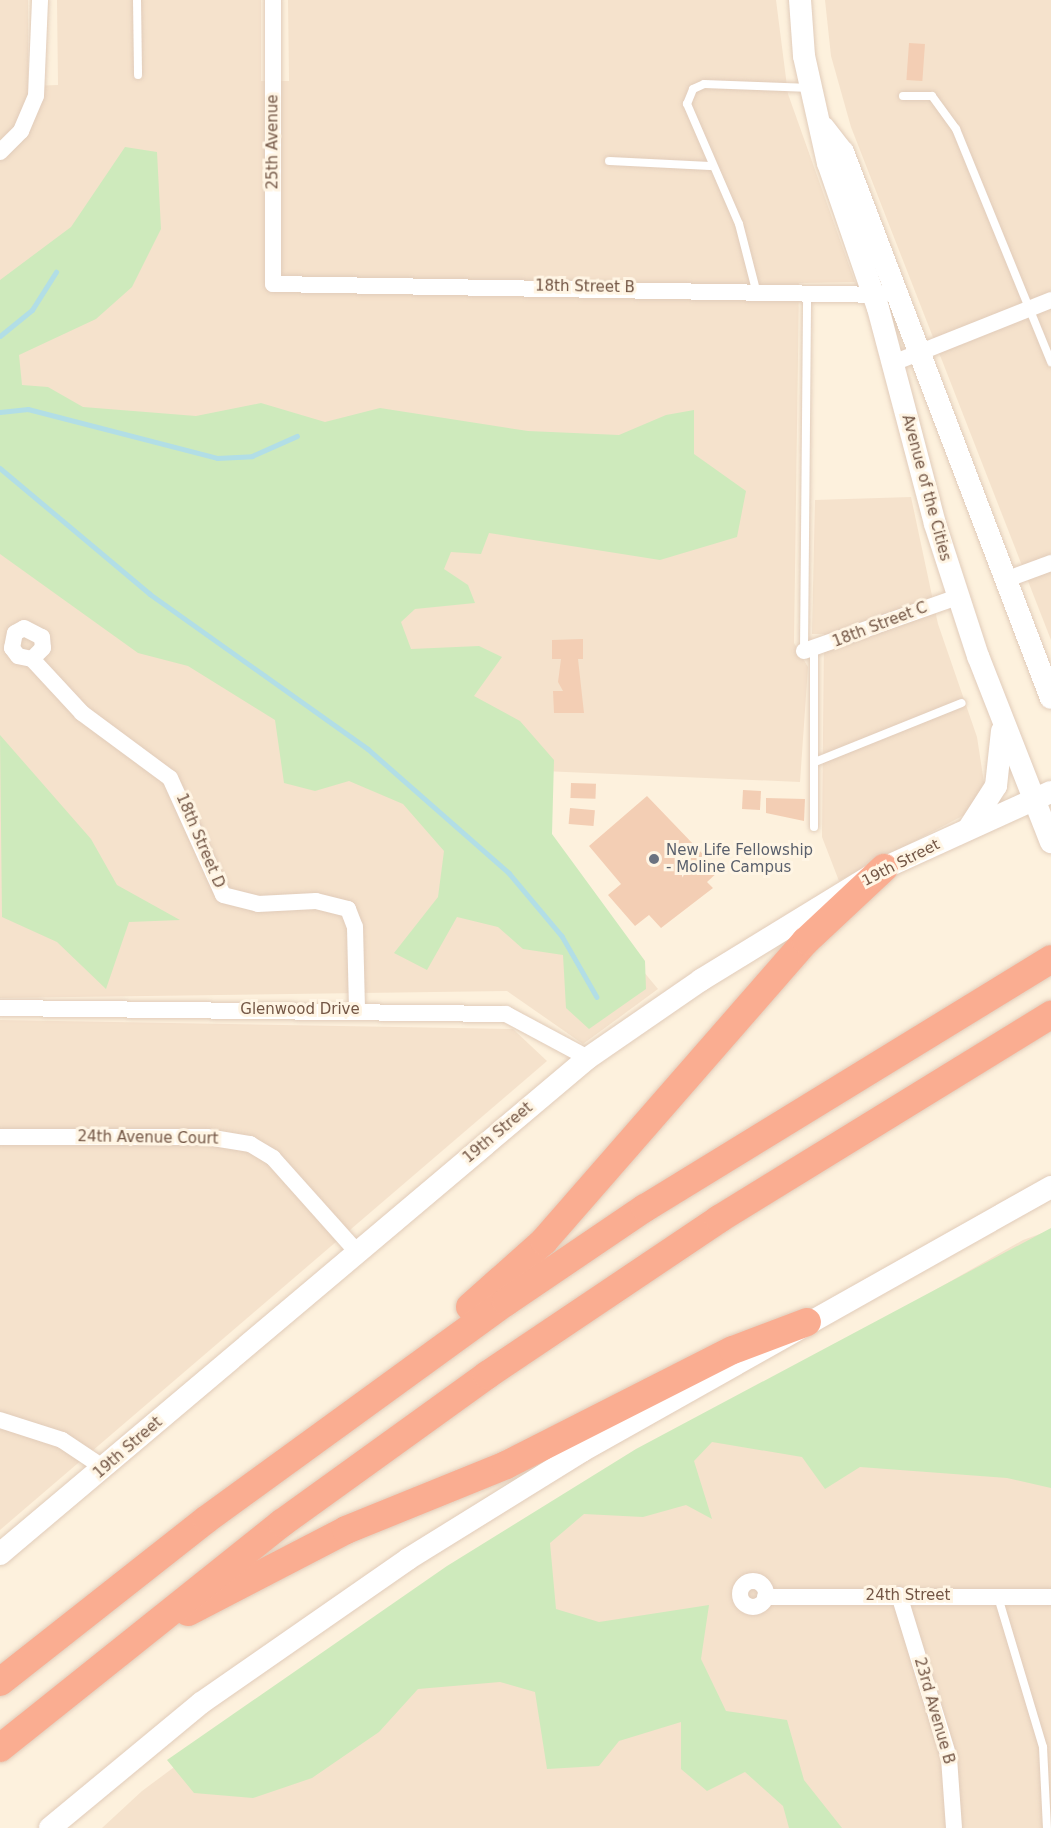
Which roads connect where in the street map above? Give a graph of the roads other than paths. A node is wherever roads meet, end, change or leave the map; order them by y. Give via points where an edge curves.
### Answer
1 (40, 0) edge
2 (137, 0) edge
3 (273, 0) edge
4 (800, 0) edge
5 (138, 75) dead end
6 (811, 88) junction
7 (903, 96) dead end
8 (823, 127) junction
9 (0, 152) edge
10 (609, 161) dead end
11 (711, 165) junction
12 (273, 284) joint
13 (756, 290) junction
14 (807, 292) junction
15 (874, 295) junction
16 (896, 296) junction
17 (1051, 300) edge
18 (1030, 308) junction
19 (917, 353) junction
20 (1051, 362) edge
21 (892, 363) junction
22 (1051, 563) edge
23 (1005, 580) junction
24 (957, 597) junction
25 (809, 651) junction
26 (32, 659) dead end
27 (1050, 696) edge
28 (962, 703) dead end
29 (1001, 718) junction
30 (815, 762) junction
31 (1043, 796) edge
32 (814, 827) dead end
33 (968, 830) junction
34 (1051, 842) edge
35 (884, 868) junction
36 (1051, 959) edge
37 (0, 1008) edge
38 (357, 1010) junction
39 (1051, 1016) edge
40 (588, 1058) junction
41 (0, 1137) edge
42 (1051, 1187) edge
43 (357, 1252) junction
44 (807, 1322) junction
45 (343, 1418) junction
46 (0, 1420) edge
47 (104, 1468) junction
48 (0, 1554) edge
49 (899, 1595) junction
50 (998, 1596) junction
51 (765, 1597) dead end
52 (1051, 1597) edge
53 (150, 1629) junction
54 (0, 1682) edge
55 (0, 1748) edge
56 (50, 1828) edge
57 (954, 1828) edge
58 (1047, 1828) edge

1 - 9 street via 36,96 21,131
2 - 5 lane
3 - 12 street, 25th Avenue
4 - 6 main road, Avenue of the Cities
6 - 8 main road, Avenue of the Cities
6 - 11 lane via 698,85 687,104
7 - 18 lane via 932,96 942,104
8 - 15 main road, Avenue of the Cities via 828,163
8 - 16 main road, Avenue of the Cities via 843,152
10 - 11 lane
11 - 13 lane via 740,224
12 - 13 street, 18th Street B
13 - 14 street, 18th Street B
14 - 15 street, 18th Street B
14 - 25 lane
15 - 16 street, 18th Street B
15 - 21 main road, Avenue of the Cities
16 - 19 main road, Avenue of the Cities
17 - 18 street
18 - 19 street
18 - 20 lane
19 - 21 street
19 - 23 main road, Avenue of the Cities
21 - 24 main road, Avenue of the Cities
22 - 23 street
23 - 27 main road, Avenue of the Cities
24 - 25 street, 18th Street C
24 - 29 main road, Avenue of the Cities
25 - 30 lane
26 - 38 street, 18th Street D via 82,713 170,778 223,895 258,904 316,901 348,909 355,927
28 - 30 lane
29 - 31 main road, Avenue of the Cities
29 - 33 main road via 1000,774
30 - 32 lane
31 - 33 main road, 19th Street
31 - 34 main road, Avenue of the Cities
33 - 35 main road, 19th Street
35 - 40 main road, 19th Street via 701,980
35 - 45 highway via 777,973 544,1241
36 - 45 highway via 645,1208
37 - 38 street, Glenwood Drive
38 - 40 street, Glenwood Drive via 506,1014
39 - 53 highway via 803,1166 572,1316 282,1522
40 - 43 main road, 19th Street
41 - 43 street, 24th Avenue Court via 207,1137 250,1144 273,1158
42 - 44 main road
43 - 47 main road, 19th Street
44 - 53 highway via 733,1350 506,1465 346,1530 247,1585
44 - 56 main road via 408,1559 201,1703
45 - 54 highway
46 - 47 street via 63,1440
47 - 48 main road, 19th Street
49 - 50 street, 24th Street
49 - 51 street, 24th Street
49 - 57 street, 23rd Avenue B via 949,1758
50 - 52 street, 24th Street
50 - 58 lane via 1043,1747
53 - 55 highway

